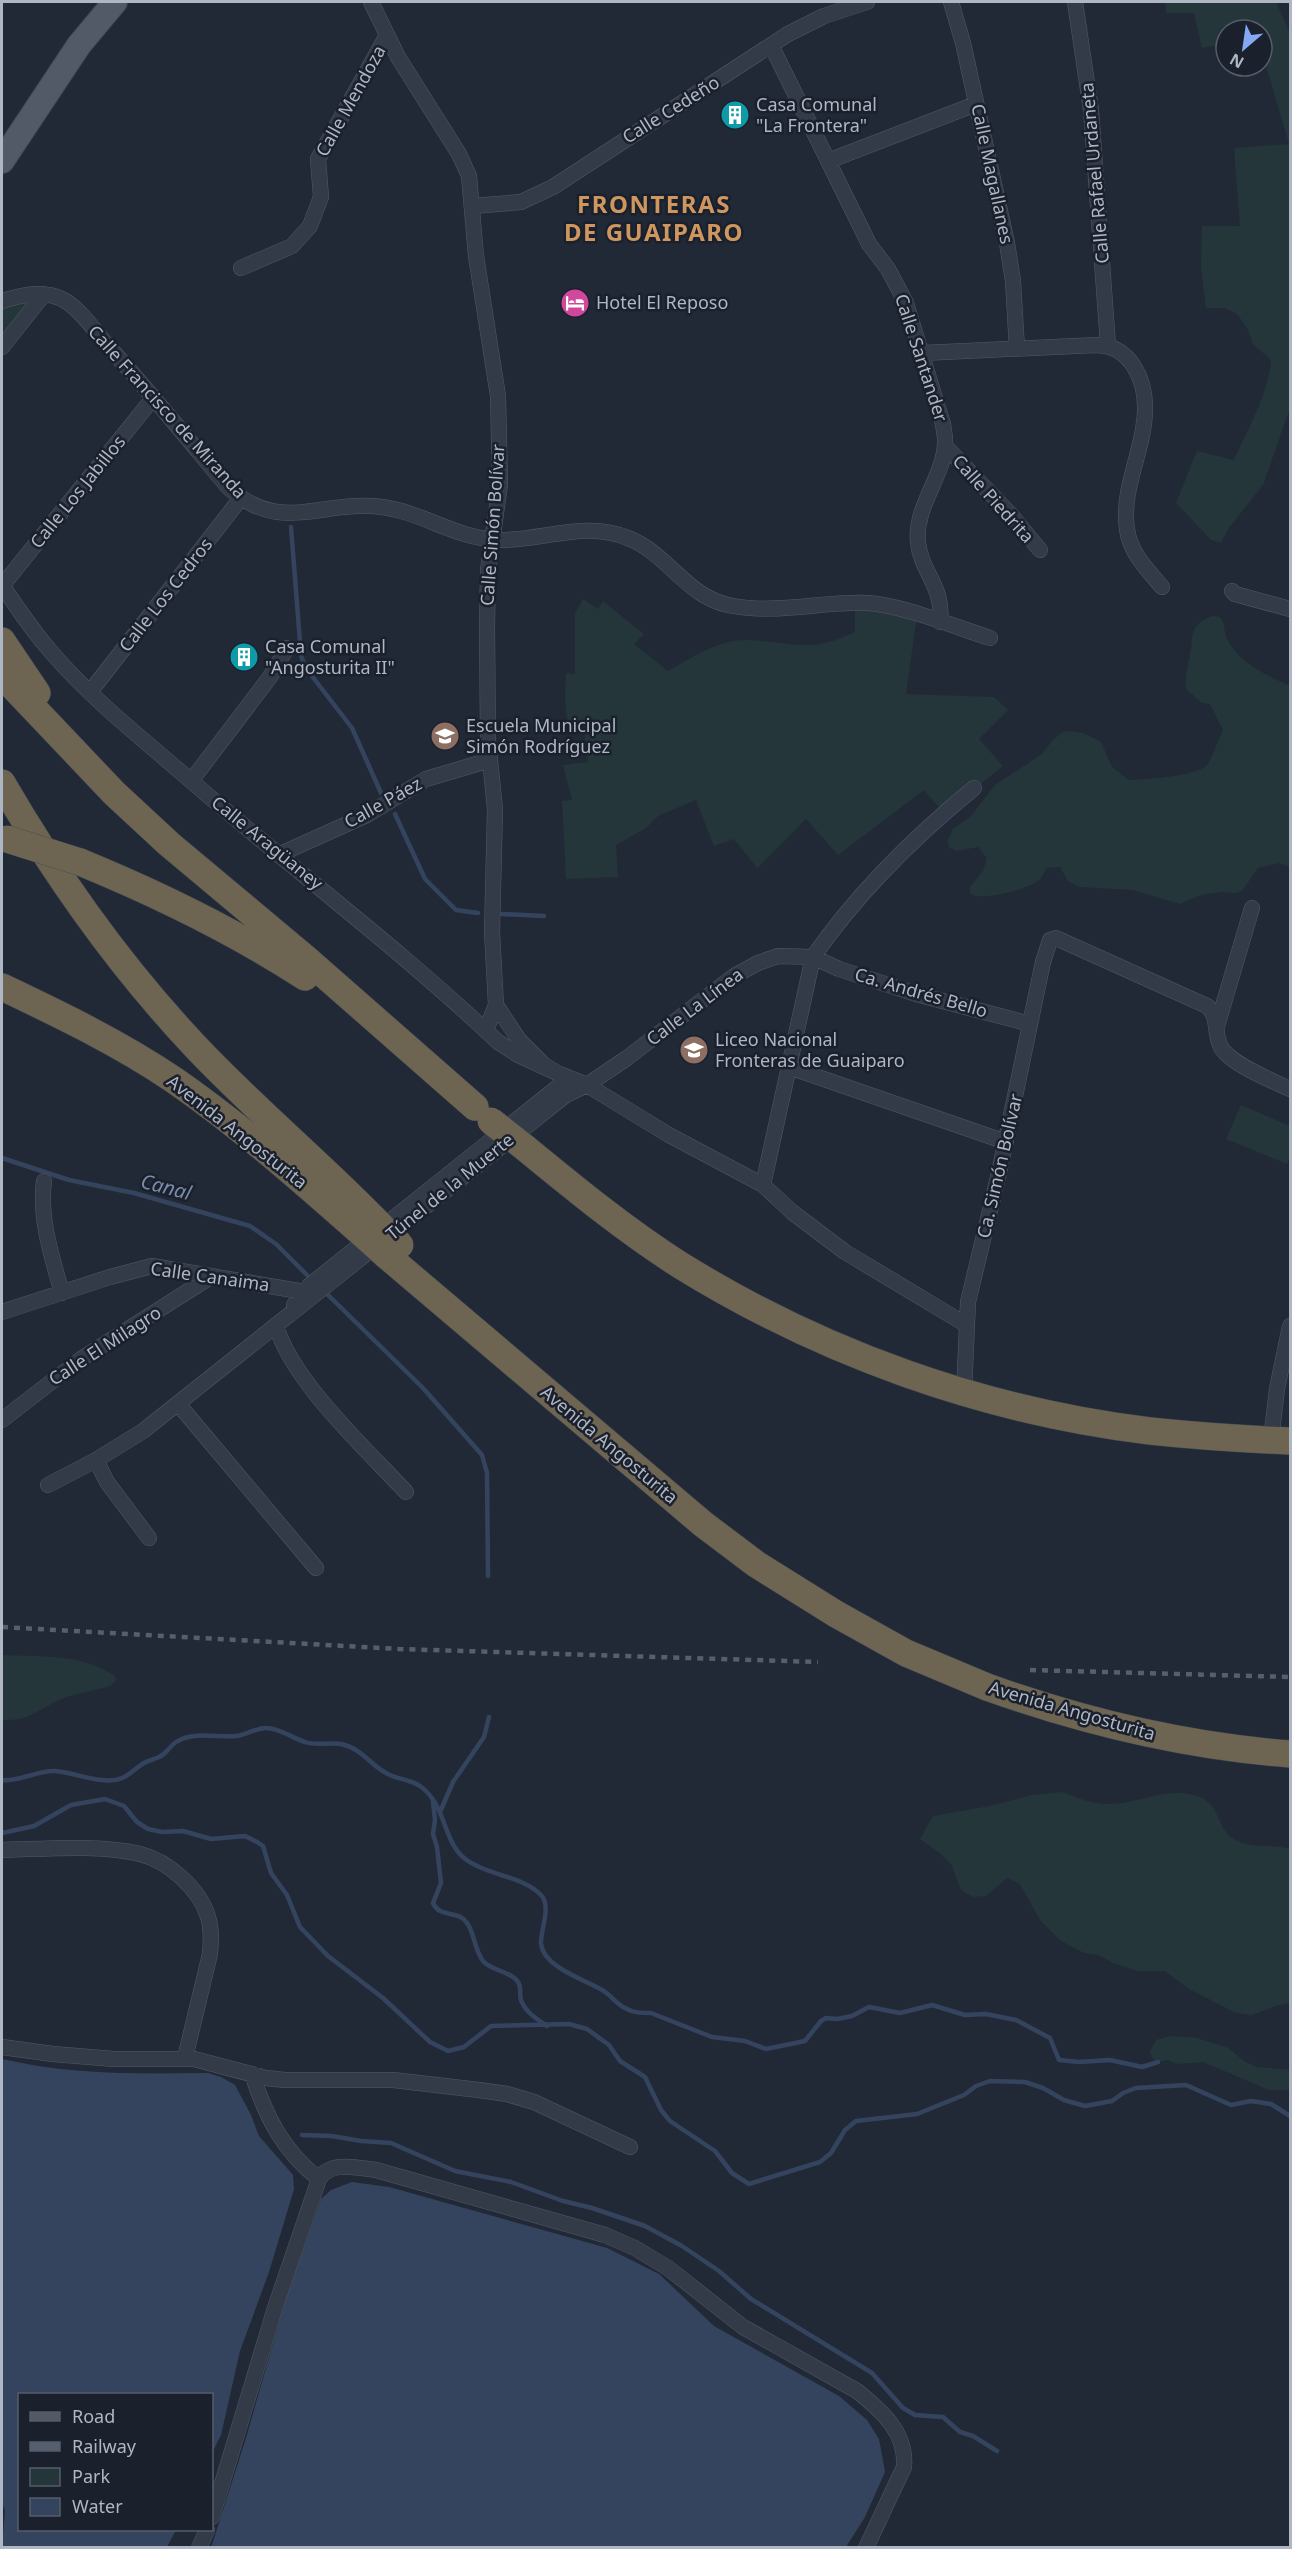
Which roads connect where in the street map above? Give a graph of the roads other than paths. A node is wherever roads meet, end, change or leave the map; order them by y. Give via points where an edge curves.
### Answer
1 (115, 2) edge
2 (371, 2) edge
3 (867, 2) edge
4 (951, 2) edge
5 (1076, 2) edge
6 (386, 37) junction
7 (771, 45) junction
8 (976, 104) junction
9 (828, 160) junction
10 (2, 161) edge
11 (473, 206) junction
12 (242, 268) dead end
13 (44, 294) junction
14 (2, 301) edge
15 (1108, 345) junction
16 (2, 347) edge
17 (1017, 349) junction
18 (922, 353) junction
19 (154, 398) junction
20 (946, 447) junction
21 (241, 498) junction
22 (492, 540) junction
23 (1040, 550) dead end
24 (2, 586) edge
25 (1162, 587) dead end
26 (1232, 591) dead end
27 (1290, 609) edge
28 (940, 622) junction
29 (990, 638) dead end
30 (2, 641) edge
31 (287, 648) dead end
32 (2, 675) edge
33 (90, 692) junction
34 (490, 760) junction
35 (91, 770) junction
36 (191, 781) junction
37 (2, 783) edge
38 (974, 788) dead end
39 (2, 801) edge
40 (4, 838) edge
41 (279, 855) junction
42 (67, 865) junction
43 (1252, 908) dead end
44 (813, 957) junction
45 (2, 987) edge
46 (496, 1005) junction
47 (1030, 1024) junction
48 (1217, 1026) junction
49 (486, 1030) junction
50 (789, 1067) junction
51 (563, 1076) junction
52 (587, 1085) junction
53 (1290, 1089) edge
54 (483, 1114) junction
55 (1006, 1142) junction
56 (44, 1181) dead end
57 (763, 1185) junction
58 (365, 1224) junction
59 (212, 1276) junction
60 (62, 1293) junction
61 (310, 1293) junction
62 (2, 1312) edge
63 (965, 1324) junction
64 (276, 1325) junction
65 (1290, 1326) edge
66 (964, 1393) junction
67 (179, 1405) junction
68 (2, 1420) edge
69 (1281, 1441) edge
70 (96, 1460) junction
71 (48, 1485) dead end
72 (406, 1492) dead end
73 (149, 1538) dead end
74 (316, 1568) dead end
75 (1290, 1754) edge
76 (2, 1850) edge
77 (2, 2047) edge
78 (185, 2058) junction
79 (252, 2074) junction
80 (630, 2147) dead end
81 (319, 2179) junction
82 (213, 2514) edge
83 (206, 2531) edge
84 (199, 2547) edge
85 (866, 2547) edge

1 - 10 main road via 79,45
2 - 6 street, Calle Simón Bolívar
3 - 7 street, Calle Cedeño via 824,16
4 - 8 street, Calle Magallanes
5 - 15 street, Calle Rafael Urdaneta via 1091,110
6 - 11 street, Calle Simón Bolívar via 466,168
6 - 12 street, Calle Mendoza via 318,159 321,197 310,226 292,246
7 - 9 street, Calle Santander
7 - 11 street, Calle Cedeño via 554,187 521,202
8 - 9 street
8 - 17 street, Calle Magallanes via 1007,243
9 - 18 street, Calle Santander via 868,244 888,269 906,303
11 - 22 street, Calle Simón Bolívar via 501,441
13 - 14 street, Calle Francisco de Miranda via 25,294
13 - 16 street
13 - 19 street, Calle Francisco de Miranda via 64,300 76,310
15 - 17 street
15 - 25 street via 1130,359 1141,385 1145,411 1127,501 1126,527 1134,552
17 - 18 street
18 - 20 street, Calle Santander
19 - 21 street, Calle Francisco de Miranda
19 - 24 street, Calle Los Jabillos
20 - 23 street, Calle Piedrita
20 - 28 street, Calle Santander via 918,532 922,557 942,606
21 - 22 street, Calle Francisco de Miranda via 270,512 383,507 468,536
21 - 33 street, Calle Los Cedros
22 - 28 street, Calle Francisco de Miranda via 599,530 645,546 699,594 728,605 793,608 871,603
22 - 34 street, Calle Simón Bolívar via 487,589
24 - 33 street, Calle Aragüaney via 53,655
26 - 27 street
28 - 29 street, Calle Francisco de Miranda
30 - 35 highway
31 - 36 street via 270,677
32 - 35 highway
33 - 36 street, Calle Aragüaney
34 - 41 street, Calle Páez via 426,779 367,815
34 - 46 street, Calle Simón Bolívar via 495,809 492,932
35 - 54 highway via 169,844
36 - 41 street, Calle Aragüaney
37 - 42 highway
38 - 44 street via 868,886
39 - 42 highway
40 - 42 highway, bridge
41 - 49 street, Calle Aragüaney via 380,936
42 - 54 highway via 177,905 270,954 346,1006
42 - 58 highway via 110,945 190,1041
43 - 48 street
44 - 47 street, Ca. Andrés Bello via 916,994
44 - 50 street
44 - 52 street, Calle La Línea via 778,956 748,967
45 - 58 highway, Avenida Angosturita via 92,1031 175,1081
46 - 49 street
46 - 51 street via 534,1056
47 - 48 street, Ca. Simón Bolívar via 1043,962 1050,940 1056,938 1207,1006
47 - 55 street, Ca. Simón Bolívar
48 - 53 street via 1220,1047 1225,1053
49 - 51 street, Calle Aragüaney via 507,1048
50 - 55 street
50 - 57 street
51 - 52 street
51 - 61 street, Túnel de la Muerte
52 - 57 street
52 - 61 street, Túnel de la Muerte via 566,1095
54 - 66 highway, bridge via 646,1243 734,1297 877,1362
55 - 63 street, Ca. Simón Bolívar
56 - 60 street via 46,1232
57 - 63 street via 846,1252
58 - 75 highway, Avenida Angosturita, bridge via 570,1412 712,1531 836,1614 906,1653 1034,1704 1117,1728 1229,1748
59 - 60 street, Calle Canaima via 143,1267
59 - 61 street, Calle Canaima
59 - 68 street, Calle El Milagro via 81,1359
60 - 62 street, Calle Canaima
61 - 64 street
63 - 66 street, Ca. Simón Bolívar
64 - 67 street
64 - 72 street via 285,1351 301,1374
65 - 69 street via 1276,1395
66 - 69 highway via 1120,1426
67 - 70 street
67 - 74 street
70 - 71 street
70 - 73 street via 107,1482
76 - 78 street via 142,1854 173,1871 188,1885 202,1902 211,1938
77 - 78 street via 114,2059
78 - 79 street
79 - 80 street via 285,2080 444,2084 507,2094 534,2102
79 - 81 street via 280,2139
81 - 82 street
81 - 85 street via 331,2167 376,2170 605,2235 635,2247 668,2268 742,2327 857,2391 896,2429 905,2455 904,2467
83 - 84 street

